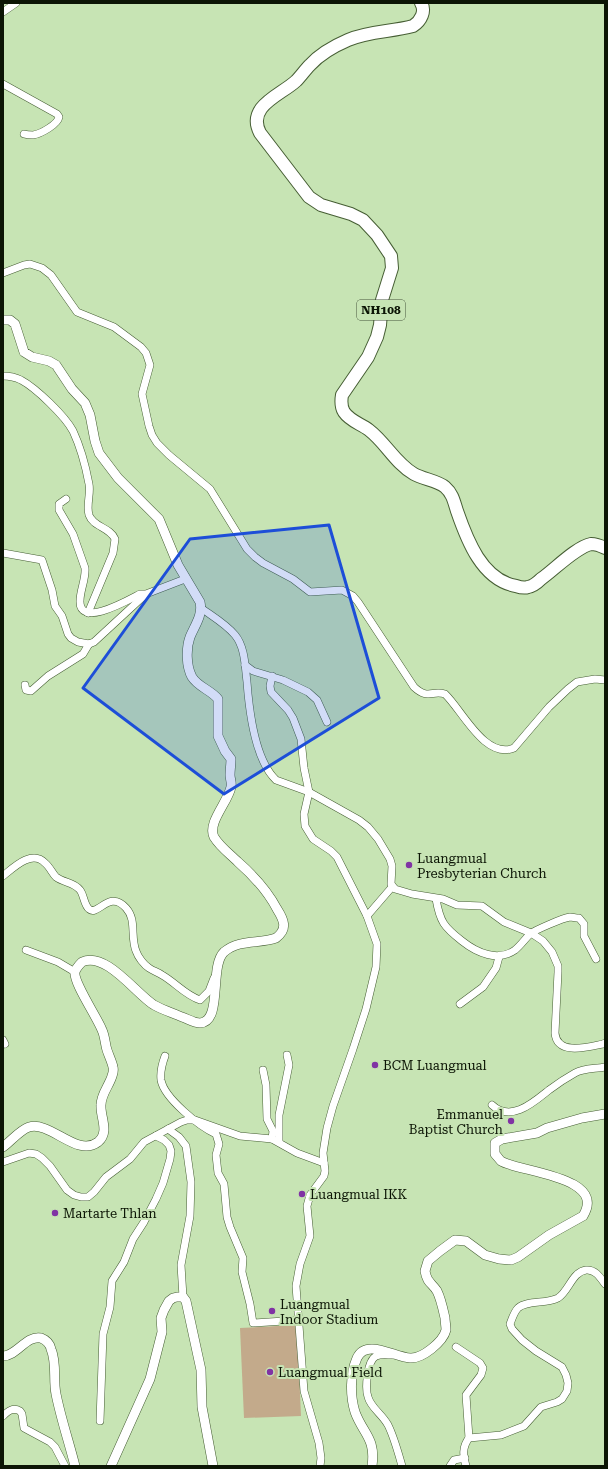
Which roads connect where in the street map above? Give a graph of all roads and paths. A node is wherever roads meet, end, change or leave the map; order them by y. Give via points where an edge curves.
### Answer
1 (16, 3) edge
2 (420, 3) edge
3 (3, 12) edge
4 (3, 84) edge
5 (24, 134) dead end
6 (3, 273) edge
7 (3, 320) edge
8 (3, 376) edge
9 (66, 499) dead end
10 (605, 548) edge
11 (3, 553) edge
12 (185, 579) junction
13 (146, 594) junction
14 (201, 608) junction
15 (88, 613) junction
16 (89, 644) junction
17 (245, 665) junction
18 (272, 676) junction
19 (605, 680) edge
20 (25, 684) dead end
21 (327, 722) dead end
22 (309, 792) junction
23 (3, 876) edge
24 (392, 887) junction
25 (436, 898) junction
26 (367, 916) junction
27 (531, 933) junction
28 (26, 950) dead end
29 (499, 957) junction
30 (596, 959) dead end
31 (75, 972) junction
32 (216, 974) junction
33 (460, 1004) dead end
34 (605, 1043) edge
35 (287, 1054) dead end
36 (165, 1056) dead end
37 (605, 1067) edge
38 (263, 1070) dead end
39 (492, 1105) dead end
40 (605, 1114) edge
41 (195, 1120) junction
42 (168, 1129) junction
43 (156, 1136) junction
44 (272, 1139) junction
45 (279, 1142) junction
46 (3, 1147) edge
47 (3, 1162) edge
48 (324, 1163) junction
49 (605, 1284) edge
50 (183, 1297) junction
51 (299, 1320) junction
52 (456, 1348) dead end
53 (393, 1355) junction
54 (3, 1356) edge
55 (3, 1416) edge
56 (100, 1420) dead end
57 (468, 1438) junction
58 (465, 1458) junction
59 (65, 1466) edge
60 (75, 1466) edge
61 (111, 1466) edge
62 (213, 1466) edge
63 (320, 1466) edge
64 (372, 1466) edge
65 (402, 1466) edge
66 (450, 1466) edge
67 (466, 1466) edge

1 - 3 street
2 - 10 highway, NH108 via 423,7 422,16 413,26 349,39 321,55 297,80 266,102 257,119 260,133 309,197 320,205 363,220 391,256 392,268 382,300 377,338 368,357 342,395 342,407 349,418 370,431 398,462 415,474 444,486 454,498 467,538 480,561 489,572 507,584 528,587 584,547 591,544
4 - 5 street via 59,117 57,123 38,134
6 - 19 street via 24,264 42,268 51,275 77,312 114,326 140,347 146,353 150,365 142,394 152,435 169,455 210,489 247,549 263,563 293,579 310,592 342,590 353,596 414,687 428,694 445,694 483,740 493,747 507,751 514,748 549,707 577,682
7 - 12 street via 10,320 15,324 24,352 56,365 85,403 99,453 118,478 160,519
8 - 15 street via 20,379 29,385 53,407 72,430 89,485 88,513 94,522 110,532 115,539 113,553
9 - 15 street via 59,504 59,510 73,534 84,565 80,602
11 - 16 street via 42,560 55,606 62,616 68,634 74,640
12 - 13 street
12 - 14 street via 197,596
13 - 15 street via 140,594 103,612
13 - 16 street
14 - 17 street via 234,634
14 - 32 street via 189,642 190,671 194,680 218,699 218,736 231,759 231,787 214,823 213,835 258,880 270,896 284,925 283,931 276,938 242,943 223,953
16 - 20 street via 83,654 48,676 31,691 26,690
17 - 18 street via 253,671
17 - 22 street via 254,732 267,769 276,780
18 - 21 street via 308,692 317,700
18 - 22 street via 271,692 288,710 301,739
22 - 24 street via 359,820 378,839 390,859
22 - 26 street via 304,814 306,826 313,839 336,857
23 - 32 street via 25,860 40,859 58,878 80,890 90,910 96,911 110,901 118,901 124,906 132,917 136,951 142,961 148,968 163,975 190,996 200,1000 209,991
24 - 25 street
24 - 26 street
25 - 27 street via 461,905 482,906 504,922
25 - 29 street via 438,913 447,928 466,944
26 - 48 street via 377,944 377,960 366,1009 327,1128
27 - 29 street via 516,949
27 - 30 street via 570,917 579,918 584,924 584,936
27 - 34 street via 543,941 552,952 558,966 555,1038 562,1046 573,1048
28 - 31 street via 58,962
29 - 33 street via 496,968 483,986
31 - 32 street via 86,960 97,962 125,979 154,1005 199,1023 204,1022 212,1014
31 - 46 street via 78,984 103,1030 114,1071 101,1105 105,1130 98,1141 80,1145 34,1126 23,1130
35 - 45 street via 289,1065 281,1101
36 - 41 street via 161,1074 162,1085 176,1103
37 - 39 street via 576,1072 532,1104 519,1110 497,1110
38 - 44 street via 267,1118 273,1131
40 - 53 street via 582,1118 537,1133 498,1140 495,1143 495,1154 501,1161 548,1174 578,1186 587,1195 586,1212 511,1260 485,1255 461,1240 455,1240 444,1248 428,1261 425,1271 428,1282 440,1299 446,1329 443,1337 428,1351 415,1358
41 - 42 street via 181,1122
41 - 44 street via 240,1136
41 - 51 street via 216,1134 219,1144 216,1155 218,1173 224,1184 227,1217 242,1258 242,1272 253,1323
42 - 43 street
42 - 50 street via 186,1146 191,1182 190,1216 181,1265
43 - 47 street via 144,1142 130,1159 106,1177 88,1197 74,1195 67,1190 50,1166 36,1154 29,1153
43 - 56 street via 169,1145 170,1159 156,1199 112,1281 110,1307 103,1334
44 - 45 street
45 - 48 street via 297,1153
48 - 51 street via 324,1176 310,1195 307,1206 310,1236 300,1264 296,1286
49 - 57 street via 595,1272 582,1271 557,1298 519,1307 510,1324 512,1329 536,1351 562,1368 567,1379 567,1391 562,1399 541,1407 524,1426 501,1435
50 - 61 street via 173,1298 164,1310 161,1318 162,1332 150,1379
50 - 62 street via 188,1305 201,1370 202,1407
51 - 63 street via 304,1391 319,1443
52 - 57 street via 483,1368 481,1375 466,1395
53 - 64 street via 372,1348 367,1349 359,1354 354,1367 352,1398 372,1448
53 - 65 street via 379,1356 371,1361 368,1397 388,1426
54 - 60 street via 32,1339 39,1338 49,1344 54,1358 56,1394
55 - 59 street via 10,1410 20,1411 24,1428 56,1447
57 - 58 street via 463,1450
58 - 66 street via 454,1460
58 - 67 street

